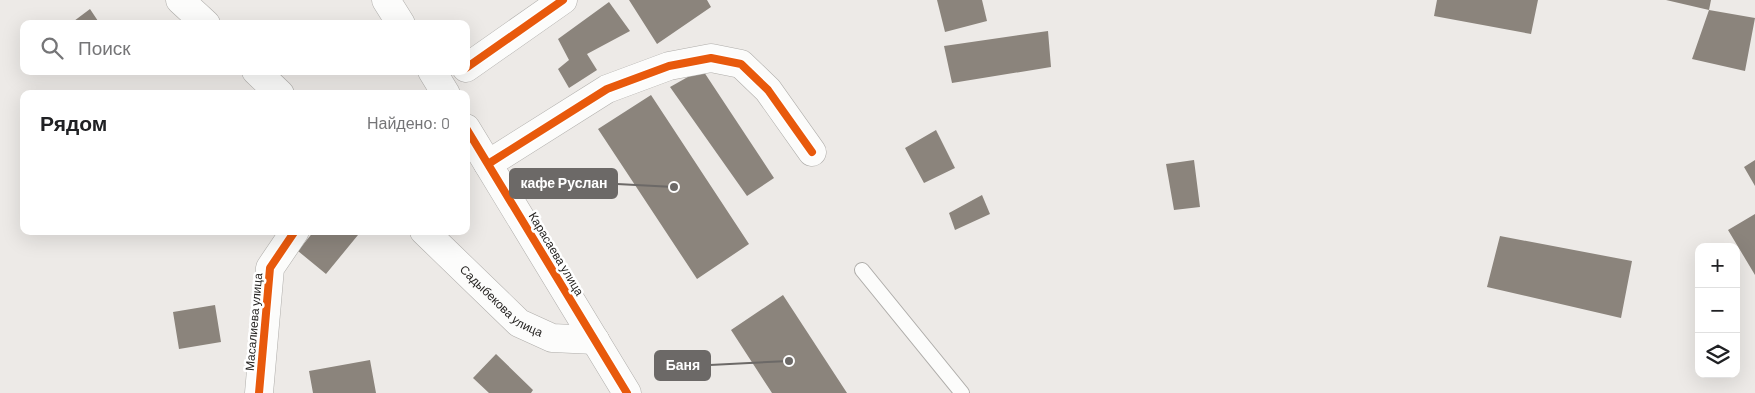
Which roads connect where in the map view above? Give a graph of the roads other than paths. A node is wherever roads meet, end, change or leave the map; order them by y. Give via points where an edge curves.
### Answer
1 (180, 0) edge
2 (386, 0) edge
3 (563, 0) edge
4 (202, 20) edge
5 (398, 20) edge
6 (470, 65) edge
7 (260, 75) edge
8 (276, 90) edge
9 (470, 135) edge
10 (812, 152) dead end
11 (488, 164) junction
12 (291, 235) edge
13 (428, 235) edge
14 (862, 270) dead end
15 (595, 340) junction
16 (259, 393) edge
17 (627, 393) edge
18 (962, 393) edge

1 - 4 street
2 - 5 street
3 - 6 street
7 - 8 street
9 - 11 street, Карасаева улица
10 - 11 street via 768,90 741,64 711,58 669,66 607,89
11 - 15 street, Карасаева улица
12 - 16 street, Масалиева улица via 270,268
13 - 15 street, Садыбекова улица via 519,323 552,338
14 - 18 lane
15 - 17 street, Карасаева улица

